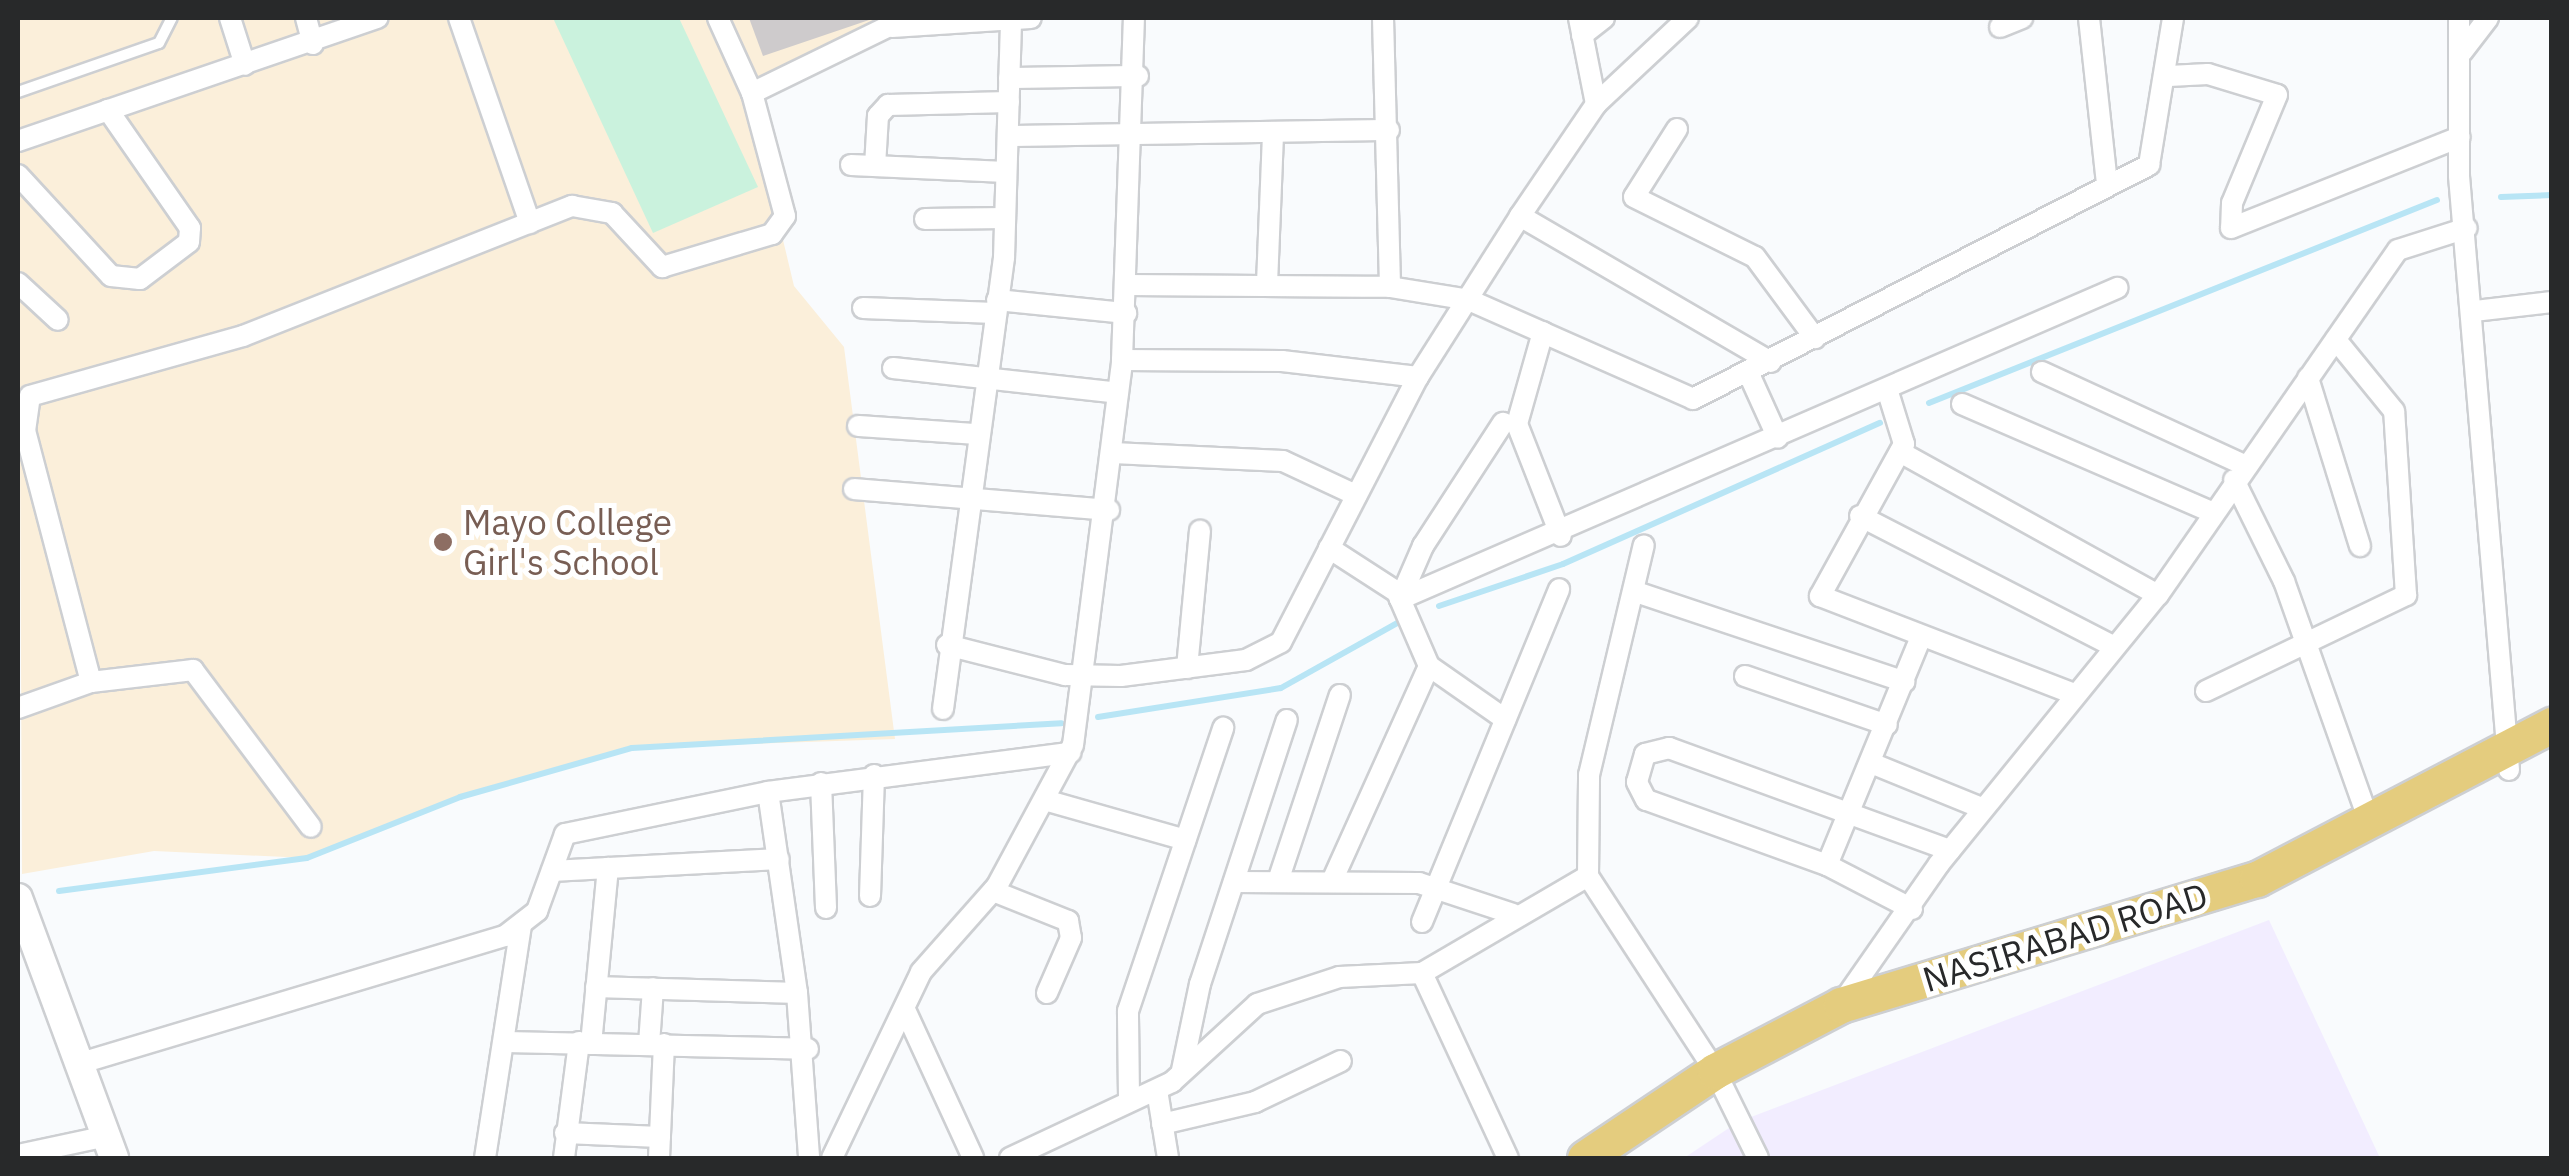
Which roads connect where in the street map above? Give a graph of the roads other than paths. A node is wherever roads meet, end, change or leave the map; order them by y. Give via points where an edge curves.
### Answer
1 (172, 18) edge
2 (230, 18) edge
3 (306, 18) edge
4 (378, 18) edge
5 (459, 18) edge
6 (718, 18) edge
7 (906, 18) edge
8 (1017, 18) edge
9 (1134, 18) edge
10 (1382, 18) edge
11 (1604, 18) edge
12 (1688, 18) edge
13 (2022, 18) edge
14 (2089, 18) edge
15 (2173, 18) edge
16 (2459, 18) edge
17 (2488, 18) edge
18 (1581, 26) edge
19 (885, 28) junction
20 (2000, 28) dead end
21 (313, 44) junction
22 (2462, 52) junction
23 (245, 65) junction
24 (1138, 76) junction
25 (2169, 76) junction
26 (1010, 78) junction
27 (18, 92) edge
28 (752, 93) junction
29 (1009, 102) junction
30 (1596, 104) junction
31 (108, 110) junction
32 (1677, 128) dead end
33 (1388, 130) junction
34 (1272, 133) junction
35 (1008, 136) junction
36 (1136, 136) junction
37 (2460, 137) junction
38 (18, 141) edge
39 (851, 166) dead end
40 (875, 166) junction
41 (1006, 172) junction
42 (18, 175) edge
43 (2107, 183) junction
44 (1520, 216) junction
45 (1005, 218) junction
46 (926, 219) dead end
47 (530, 223) junction
48 (2466, 224) junction
49 (18, 283) edge
50 (1267, 284) junction
51 (1127, 285) junction
52 (1390, 287) junction
53 (2117, 288) dead end
54 (1469, 300) junction
55 (2552, 302) edge
56 (996, 306) junction
57 (863, 308) dead end
58 (2476, 311) junction
59 (1126, 313) junction
60 (58, 320) dead end
61 (1542, 332) junction
62 (1815, 338) junction
63 (2336, 340) junction
64 (1122, 360) junction
65 (1771, 362) junction
66 (892, 368) dead end
67 (1748, 372) junction
68 (2042, 372) dead end
69 (985, 377) junction
70 (1418, 377) junction
71 (2308, 378) junction
72 (1118, 393) junction
73 (1890, 395) junction
74 (1962, 404) dead end
75 (1503, 424) dead end
76 (858, 426) dead end
77 (975, 434) junction
78 (1778, 438) junction
79 (1903, 442) junction
80 (1114, 452) junction
81 (2239, 472) junction
82 (854, 489) dead end
83 (1356, 495) junction
84 (965, 496) junction
85 (1109, 510) junction
86 (2209, 511) junction
87 (1860, 516) junction
88 (1200, 532) dead end
89 (1561, 536) junction
90 (1644, 546) dead end
91 (2360, 546) dead end
92 (1328, 548) junction
93 (1558, 588) dead end
94 (1638, 593) junction
95 (2158, 596) junction
96 (1404, 604) junction
97 (1921, 637) junction
98 (947, 644) junction
99 (2113, 646) junction
100 (2304, 646) junction
101 (1429, 666) junction
102 (1187, 668) junction
103 (1081, 676) junction
104 (1745, 676) dead end
105 (91, 682) junction
106 (1905, 682) junction
107 (2206, 691) dead end
108 (2072, 693) junction
109 (1340, 695) dead end
110 (18, 708) edge
111 (943, 709) dead end
112 (1505, 719) junction
113 (1287, 720) dead end
114 (1887, 725) junction
115 (2552, 725) edge
116 (1223, 728) dead end
117 (1071, 749) junction
118 (2552, 750) edge
119 (2507, 759) junction
120 (1871, 763) junction
121 (874, 775) junction
122 (821, 783) junction
123 (768, 792) junction
124 (1044, 800) junction
125 (1982, 808) junction
126 (1850, 819) junction
127 (2370, 824) junction
128 (311, 827) dead end
129 (1185, 840) junction
130 (1950, 850) junction
131 (778, 859) junction
132 (1827, 865) junction
133 (608, 868) junction
134 (552, 870) junction
135 (1588, 876) junction
136 (1278, 881) junction
137 (1234, 882) junction
138 (1332, 882) junction
139 (1438, 887) junction
140 (2261, 887) junction
141 (993, 891) junction
142 (870, 896) dead end
143 (18, 898) edge
144 (826, 908) dead end
145 (1912, 909) junction
146 (1513, 914) junction
147 (1422, 922) dead end
148 (521, 925) junction
149 (28, 956) edge
150 (1422, 972) junction
151 (596, 986) junction
152 (652, 988) junction
153 (797, 992) junction
154 (1046, 993) dead end
155 (906, 1012) junction
156 (1840, 1015) junction
157 (505, 1042) junction
158 (585, 1043) junction
159 (656, 1044) junction
160 (808, 1049) junction
161 (1340, 1061) dead end
162 (81, 1064) junction
163 (1182, 1072) junction
164 (1718, 1078) junction
165 (1157, 1090) junction
166 (1129, 1098) junction
167 (1162, 1124) junction
168 (565, 1133) junction
169 (111, 1147) edge
170 (660, 1148) edge
171 (50, 1152) edge
172 (18, 1155) edge
173 (485, 1158) edge
174 (564, 1158) edge
175 (809, 1158) edge
176 (832, 1158) edge
177 (972, 1158) edge
178 (1010, 1158) edge
179 (1168, 1158) edge
180 (1508, 1158) edge
181 (1585, 1158) edge
182 (1616, 1158) edge
183 (1758, 1158) edge

1 - 27 lane via 159,43
2 - 23 street
3 - 21 street
4 - 21 street
5 - 47 street
6 - 28 street
7 - 19 street
8 - 19 street
8 - 26 street
9 - 24 street
10 - 33 street
11 - 18 street
12 - 30 street
13 - 20 street
14 - 43 street
15 - 25 street
16 - 22 street
17 - 22 street
18 - 30 street
19 - 28 street
21 - 23 street
22 - 37 street
23 - 31 street
24 - 26 street
24 - 36 street
25 - 37 street via 2208,74 2278,95 2232,202 2231,228
25 - 43 street via 2149,166
26 - 29 street
28 - 47 street via 784,216 772,234 662,267 597,206
29 - 35 street
29 - 40 street via 888,105 878,116
30 - 44 street
31 - 38 street
31 - 42 street via 190,228 188,242 140,279 111,276
32 - 62 street via 1634,197 1755,258
33 - 34 street
33 - 52 street
34 - 36 street
34 - 50 street
35 - 36 street
35 - 41 street
36 - 51 street
37 - 48 street
39 - 40 street
40 - 41 street
41 - 45 street
43 - 62 street
44 - 54 street
44 - 65 street
45 - 46 street
45 - 56 street
47 - 105 street via 243,336 30,396 26,431
48 - 58 street
48 - 63 street via 2398,250
49 - 60 street
50 - 51 street
50 - 52 street
51 - 59 street
52 - 54 street
53 - 73 street
54 - 61 street
54 - 70 street
55 - 58 street
56 - 57 street
56 - 59 street
56 - 69 street
58 - 119 street
59 - 64 street
61 - 67 street via 1693,399
61 - 89 street via 1517,424
62 - 65 street
63 - 71 street
63 - 100 street via 2394,411 2410,574 2397,605
64 - 70 street via 1282,362
64 - 72 street
65 - 67 street
66 - 69 street
67 - 78 street
68 - 81 street
69 - 72 street
69 - 77 street
70 - 83 street
71 - 81 street
71 - 91 street
72 - 80 street
73 - 78 street
73 - 79 street
74 - 86 street
75 - 96 street via 1423,546
76 - 77 street
77 - 84 street
78 - 89 street
79 - 87 street
79 - 95 street
80 - 83 street via 1283,462
80 - 85 street
81 - 86 street
81 - 100 street
82 - 84 street
83 - 92 street
84 - 85 street
84 - 98 street
85 - 103 street
86 - 95 street
87 - 97 street via 1820,596
87 - 99 street
88 - 102 street
89 - 96 street
90 - 94 street
92 - 96 street
92 - 102 street via 1281,642 1246,660
93 - 112 street
94 - 106 street
94 - 135 street via 1589,775
95 - 99 street
96 - 101 street
97 - 106 street
97 - 108 street
98 - 103 street
98 - 111 street
99 - 108 street
100 - 107 street
100 - 127 street
101 - 112 street
101 - 138 street
102 - 103 street
103 - 117 street
104 - 114 street
105 - 110 street
105 - 128 street via 194,670
106 - 114 street
108 - 125 street
109 - 136 street
112 - 139 street
113 - 137 street
114 - 120 street
115 - 119 highway, NASIRABAD ROAD
116 - 129 street
117 - 121 street
117 - 124 street
118 - 119 highway, NASIRABAD ROAD
119 - 127 highway, NASIRABAD ROAD
119 - 140 highway, NASIRABAD ROAD
120 - 125 street
120 - 126 street
121 - 122 street
121 - 142 street
122 - 123 street
122 - 144 street
123 - 131 street
123 - 134 street via 565,834
124 - 129 street
124 - 141 street
125 - 130 street
126 - 130 street
126 - 132 street
126 - 132 street via 1670,748 1645,754 1637,782 1646,800
127 - 140 highway, NASIRABAD ROAD
129 - 166 street via 1128,1011
130 - 145 street
131 - 133 street
131 - 153 street
132 - 145 street
133 - 134 street
133 - 151 street
134 - 148 street
135 - 146 street
135 - 164 street
136 - 137 street
136 - 138 street
137 - 163 street
138 - 139 street
139 - 146 street
139 - 147 street
140 - 156 highway, NASIRABAD ROAD
141 - 154 street via 1068,921 1071,938
141 - 155 street via 921,972
143 - 149 street
145 - 156 street
146 - 150 street
148 - 157 street
148 - 162 street via 422,965
149 - 162 street
150 - 163 street via 1339,976 1282,992 1238,1016
150 - 180 street
151 - 152 street
151 - 158 street
152 - 153 street
152 - 159 street
153 - 160 street
155 - 176 street
155 - 177 street
156 - 164 highway, NASIRABAD ROAD
157 - 158 street
157 - 173 street
158 - 159 street
158 - 168 street
159 - 160 street
159 - 170 street
160 - 175 street
161 - 167 street via 1255,1102
162 - 169 street
163 - 165 street
164 - 181 highway, NASIRABAD ROAD
164 - 182 highway, NASIRABAD ROAD
164 - 183 street
165 - 166 street
165 - 167 street
166 - 178 street
167 - 179 street
168 - 170 street
168 - 174 street
169 - 171 street
171 - 172 street

